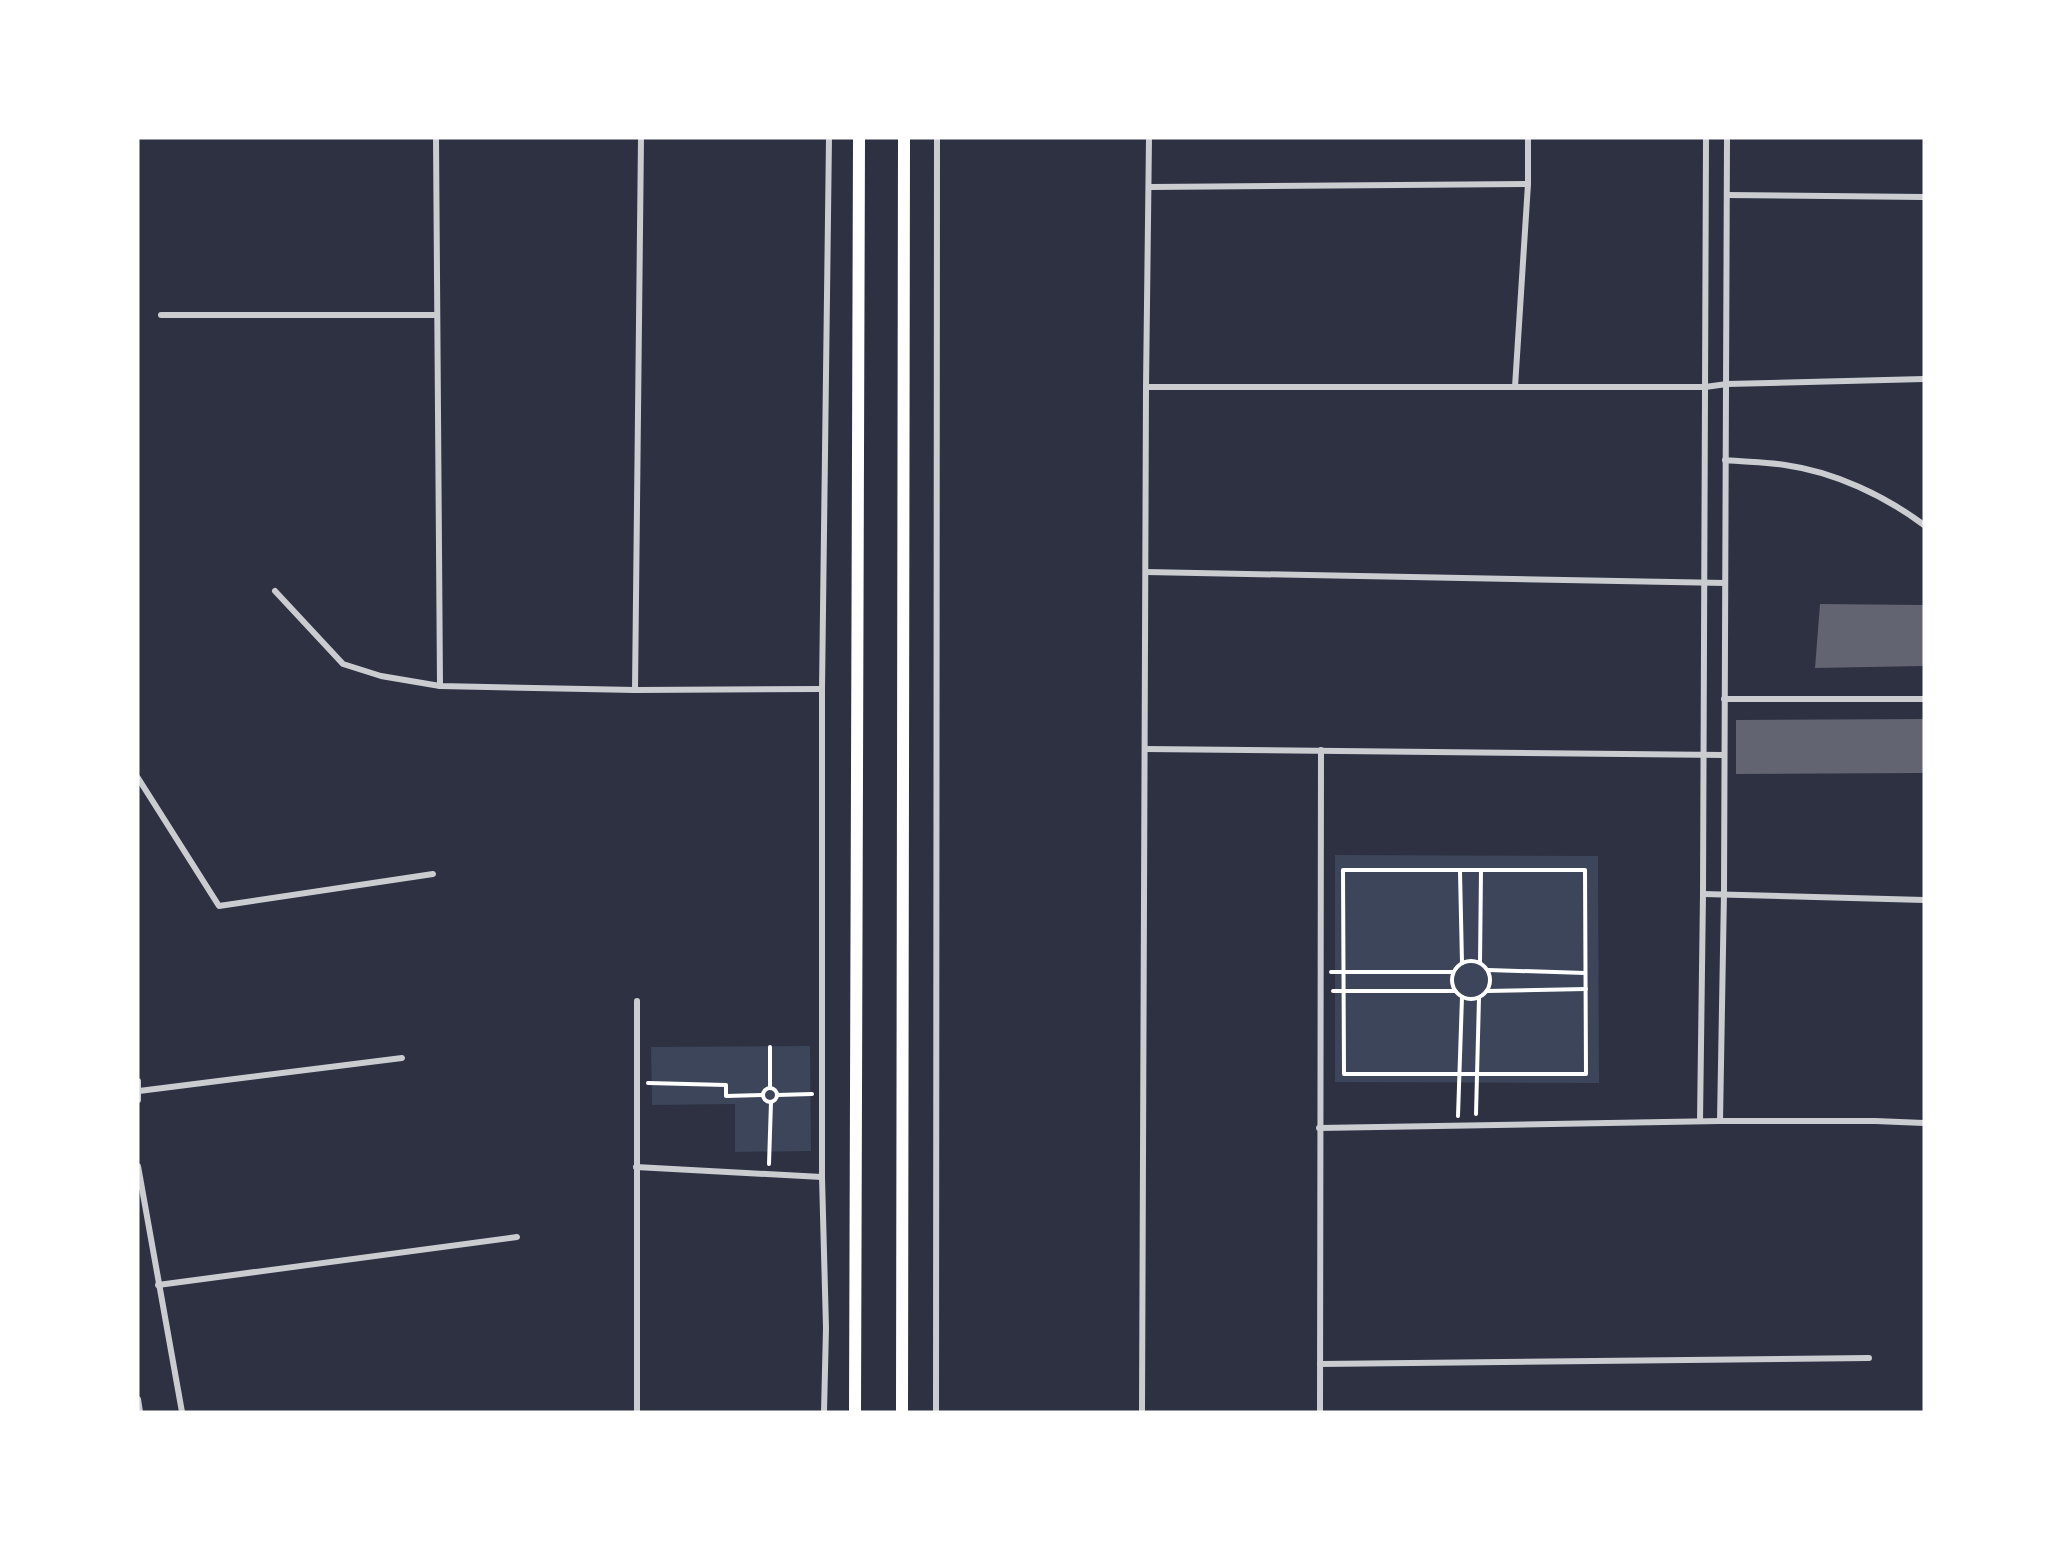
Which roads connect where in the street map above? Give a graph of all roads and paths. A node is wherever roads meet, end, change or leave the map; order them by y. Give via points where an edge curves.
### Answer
1 (436, 138) edge
2 (641, 138) edge
3 (829, 138) edge
4 (859, 138) edge
5 (904, 138) edge
6 (937, 138) edge
7 (1149, 138) edge
8 (1528, 138) edge
9 (1706, 138) edge
10 (1727, 138) edge
11 (1528, 184) junction
12 (1150, 187) junction
13 (1727, 195) junction
14 (1924, 197) edge
15 (161, 315) dead end
16 (437, 315) junction
17 (1924, 379) edge
18 (1727, 384) junction
19 (1146, 387) junction
20 (1515, 387) junction
21 (1705, 387) junction
22 (1725, 460) junction
23 (1924, 525) edge
24 (1146, 572) junction
25 (1704, 583) junction
26 (1725, 583) junction
27 (275, 591) dead end
28 (441, 686) junction
29 (822, 689) junction
30 (635, 690) junction
31 (1724, 699) junction
32 (1924, 699) edge
33 (1145, 749) junction
34 (1321, 750) junction
35 (1704, 755) junction
36 (1724, 755) junction
37 (138, 778) edge
38 (1481, 870) junction
39 (1461, 872) dead end
40 (433, 874) dead end
41 (1724, 893) junction
42 (1703, 894) junction
43 (1924, 900) edge
44 (1462, 963) junction
45 (1480, 963) junction
46 (1488, 970) junction
47 (1321, 972) junction
48 (1344, 972) junction
49 (1453, 972) junction
50 (1585, 973) junction
51 (1586, 989) junction
52 (1321, 991) junction
53 (1344, 991) junction
54 (1455, 991) junction
55 (1487, 991) junction
56 (1462, 997) junction
57 (1479, 998) junction
58 (637, 1000) dead end
59 (770, 1047) dead end
60 (402, 1059) dead end
61 (1460, 1075) junction
62 (1478, 1076) junction
63 (138, 1081) edge
64 (637, 1083) junction
65 (770, 1087) junction
66 (139, 1091) edge
67 (822, 1094) junction
68 (762, 1095) junction
69 (777, 1095) junction
70 (138, 1100) edge
71 (771, 1102) junction
72 (1720, 1121) junction
73 (1700, 1122) junction
74 (1924, 1123) edge
75 (1476, 1125) junction
76 (1457, 1126) junction
77 (1319, 1128) junction
78 (138, 1166) edge
79 (636, 1167) junction
80 (769, 1174) junction
81 (822, 1177) junction
82 (517, 1237) dead end
83 (158, 1286) junction
84 (1869, 1358) dead end
85 (1320, 1364) junction
86 (138, 1400) edge
87 (140, 1412) edge
88 (182, 1412) edge
89 (637, 1412) edge
90 (824, 1412) edge
91 (855, 1412) edge
92 (902, 1412) edge
93 (936, 1412) edge
94 (1143, 1412) edge
95 (1320, 1412) edge

1 - 16 street
2 - 30 street
3 - 29 street
4 - 91 main road
5 - 92 main road
6 - 93 street
7 - 12 street
8 - 11 street
9 - 21 street
10 - 13 street
11 - 12 street
11 - 20 street
12 - 19 street
13 - 14 street
13 - 18 street
15 - 16 street
16 - 28 street
17 - 18 street
18 - 21 street
18 - 22 street
19 - 20 street
19 - 24 street
20 - 21 street
21 - 25 street
22 - 23 street via 1786,465 1845,481 1900,507
22 - 26 street
24 - 25 street
24 - 33 street
25 - 26 street
25 - 35 street
26 - 31 street
27 - 28 street via 343,664 381,676
28 - 30 street
29 - 30 street
29 - 67 street
31 - 32 street
31 - 36 street
33 - 34 street
33 - 94 street
34 - 35 street
34 - 47 street
35 - 36 street
35 - 42 street
36 - 41 street
37 - 40 street via 219,906
38 - 45 path
38 - 48 path via 1343,870
38 - 50 path via 1585,870
39 - 44 path
41 - 42 street
41 - 43 street
41 - 72 street
42 - 73 street
44 - 45 path
44 - 49 path
45 - 46 path
46 - 50 path
46 - 55 path
47 - 48 path
47 - 52 street
48 - 49 path
48 - 53 path
49 - 54 path
50 - 51 path
51 - 55 path
51 - 62 path via 1586,1074
52 - 53 path
52 - 77 street
53 - 54 path
53 - 61 path via 1344,1074
54 - 56 path
55 - 57 path
56 - 57 path
56 - 61 path
57 - 62 path
58 - 64 street
59 - 65 path
60 - 66 street
61 - 62 path
61 - 76 path
62 - 75 path
63 - 66 street
64 - 68 path via 726,1085 726,1096
64 - 79 street
65 - 68 path
65 - 69 path
66 - 70 street
67 - 69 path
67 - 81 street
68 - 71 path
69 - 71 path
71 - 80 path
72 - 73 street
72 - 74 street
73 - 75 street
75 - 76 street
76 - 77 street
77 - 85 street
78 - 83 street
79 - 80 street
79 - 89 street
80 - 81 street
81 - 90 street
82 - 83 street
83 - 88 street
84 - 85 street
85 - 95 street
86 - 87 street

